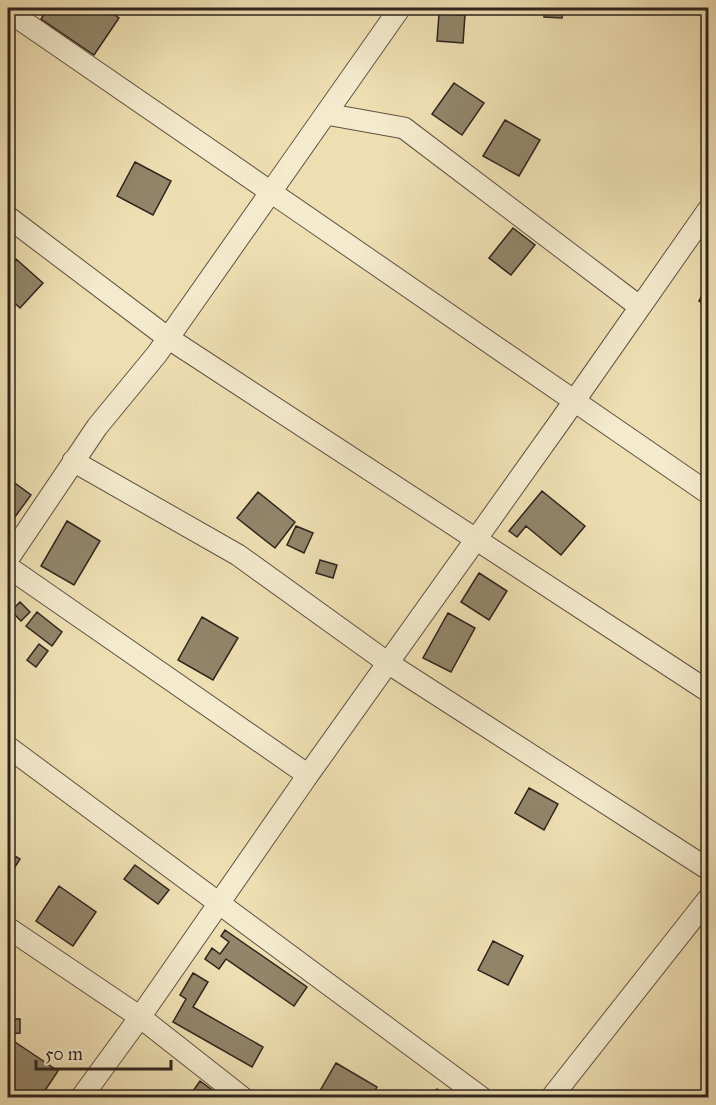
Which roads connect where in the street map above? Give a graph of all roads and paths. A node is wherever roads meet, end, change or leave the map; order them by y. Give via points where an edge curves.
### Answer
1 (399, 8) edge
2 (8, 11) edge
3 (326, 114) junction
4 (271, 192) junction
5 (708, 210) edge
6 (8, 217) edge
7 (640, 307) junction
8 (168, 338) junction
9 (575, 401) junction
10 (73, 461) junction
11 (708, 493) edge
12 (476, 539) junction
13 (8, 559) edge
14 (8, 567) edge
15 (388, 663) junction
16 (708, 691) edge
17 (8, 747) edge
18 (308, 774) junction
19 (708, 869) edge
20 (708, 899) edge
21 (219, 903) junction
22 (8, 928) edge
23 (140, 1017) junction
24 (81, 1098) edge
25 (243, 1098) edge
26 (482, 1098) edge
27 (551, 1098) edge

1 - 3 street
2 - 4 street
3 - 4 street
3 - 7 street via 404,128
4 - 8 street
4 - 9 street
5 - 7 street
6 - 8 street
7 - 9 street
8 - 10 street
8 - 12 street
9 - 11 street
9 - 12 street
10 - 13 street
10 - 15 street via 238,555
12 - 15 street
12 - 16 street
14 - 18 street
15 - 18 street
15 - 19 street
17 - 21 street
18 - 21 street
20 - 27 street
21 - 23 street
21 - 26 street
22 - 23 street
23 - 24 street
23 - 25 street

